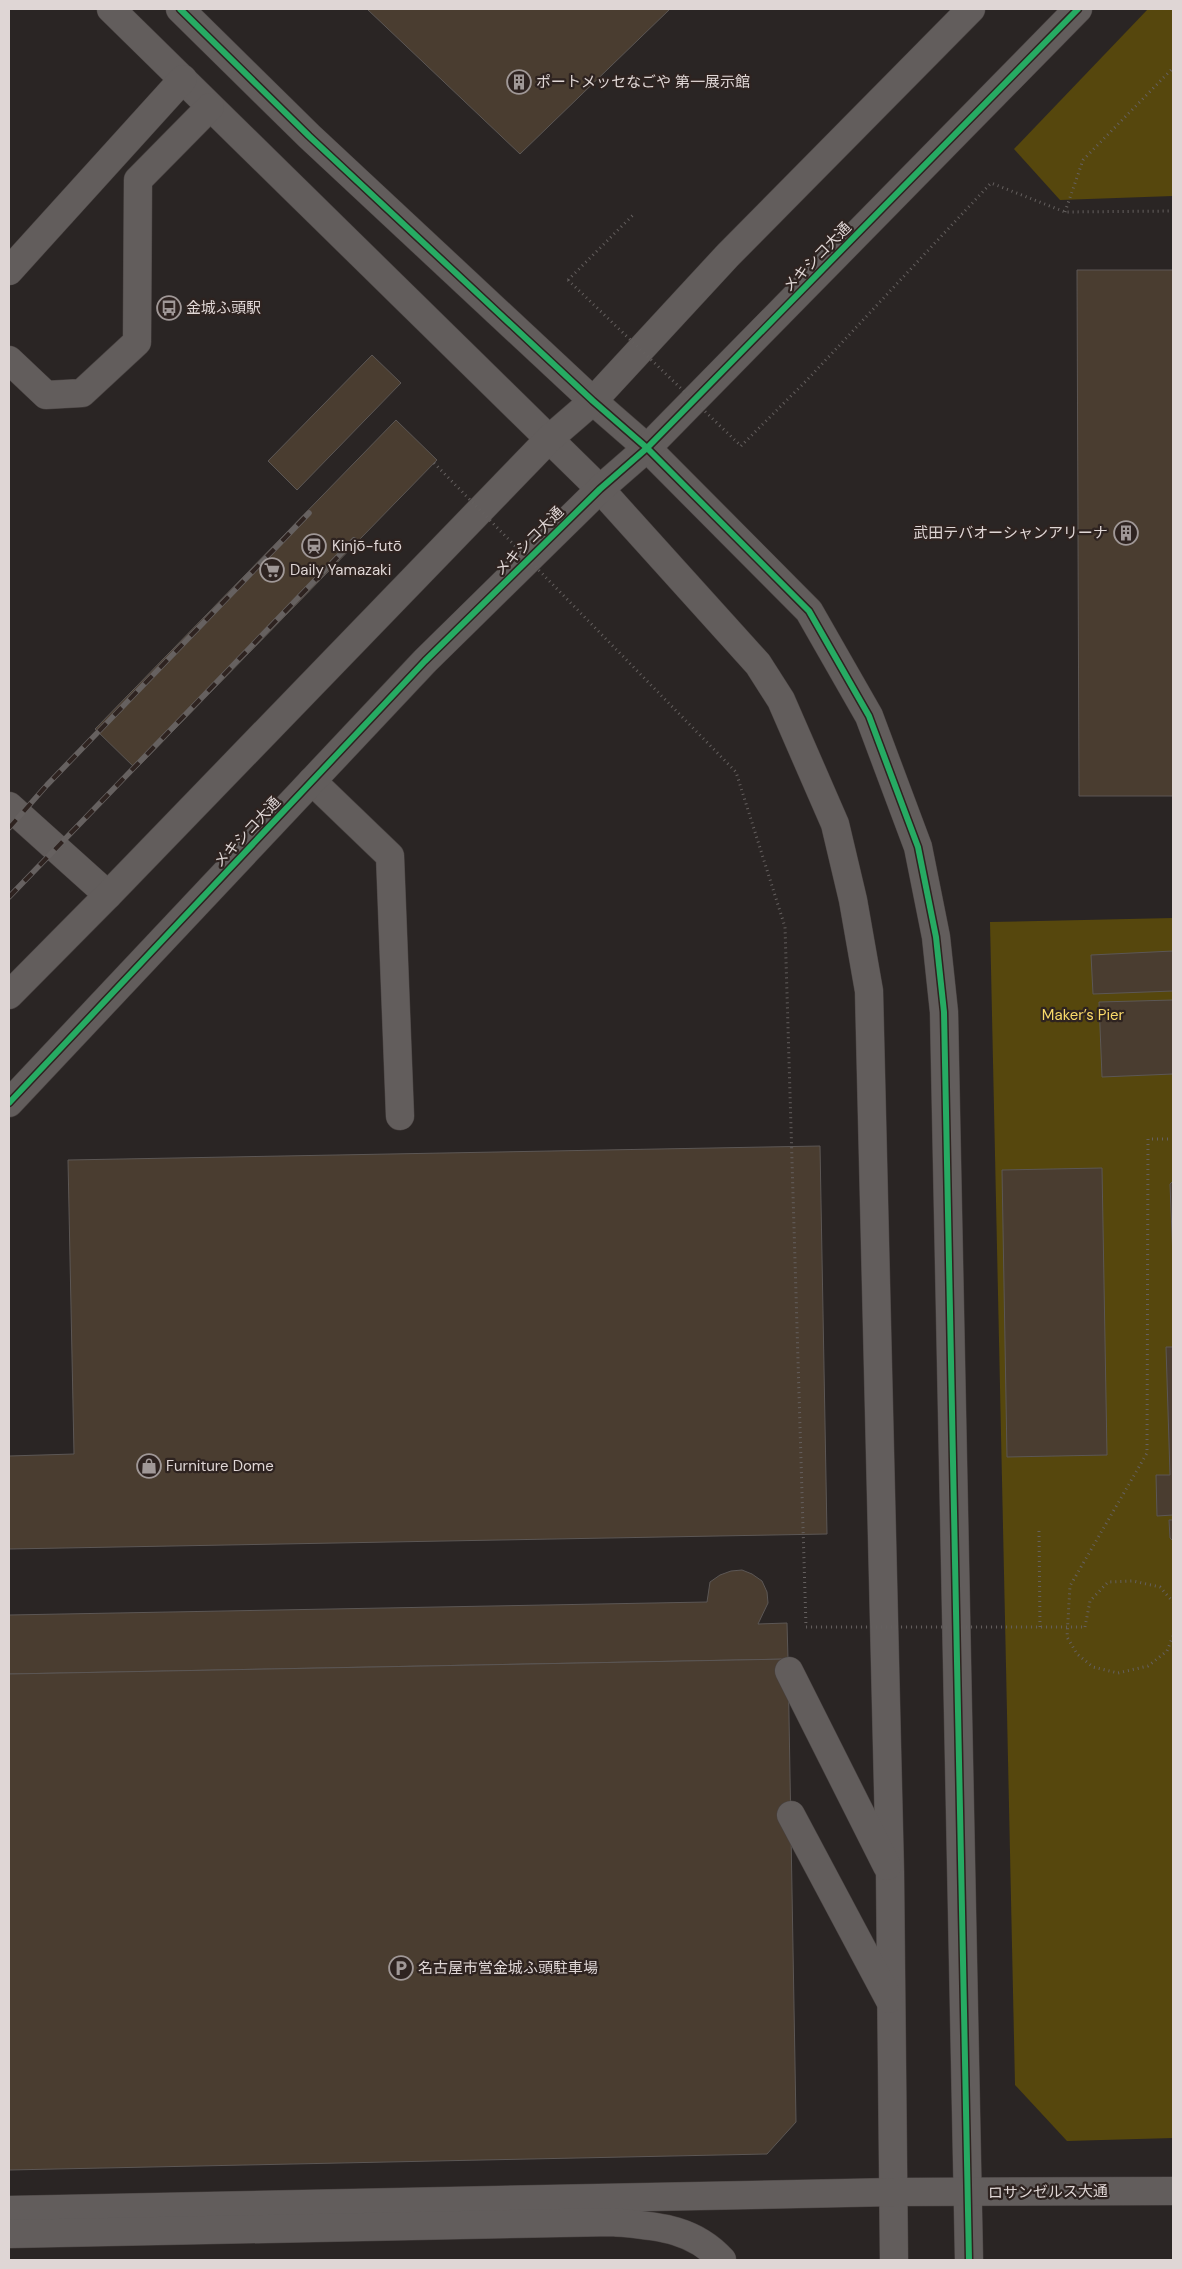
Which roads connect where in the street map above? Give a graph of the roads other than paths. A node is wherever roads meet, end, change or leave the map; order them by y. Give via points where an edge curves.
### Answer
1 (111, 9) edge
2 (180, 9) edge
3 (971, 9) edge
4 (1078, 9) edge
5 (183, 79) junction
6 (210, 107) junction
7 (9, 271) edge
8 (9, 360) edge
9 (593, 401) junction
10 (549, 440) junction
11 (647, 448) junction
12 (600, 489) junction
13 (312, 781) junction
14 (9, 806) edge
15 (108, 896) junction
16 (9, 995) edge
17 (9, 1103) edge
18 (400, 1116) dead end
19 (788, 1671) dead end
20 (791, 1815) dead end
21 (890, 1872) junction
22 (891, 2002) junction
23 (1173, 2191) edge
24 (894, 2192) junction
25 (968, 2193) junction
26 (9, 2210) edge
27 (9, 2234) edge
28 (722, 2260) edge
29 (894, 2260) edge
30 (969, 2260) edge

1 - 5 street
2 - 9 street via 310,136
3 - 9 street via 728,256
4 - 11 street, メキシコ大通
5 - 6 street
5 - 7 street
6 - 8 street via 138,180 137,342 82,393 46,395
6 - 10 street
9 - 10 street
9 - 11 street
10 - 12 street
10 - 15 street
11 - 12 street, メキシコ大通
11 - 25 street via 809,611 869,716 918,847 936,937 944,1022
12 - 13 street, メキシコ大通 via 425,661
12 - 21 street via 758,664 781,700 835,824 853,900 869,991
13 - 17 street, メキシコ大通
13 - 18 street via 390,856
14 - 15 street
15 - 16 street
19 - 21 street
20 - 22 street
21 - 22 street
22 - 24 street
23 - 25 street, ロサンゼルス大通
24 - 25 street, ロサンゼルス大通
24 - 26 street, ロサンゼルス大通
24 - 29 street
25 - 30 street
27 - 28 street via 613,2222 668,2228 710,2247

